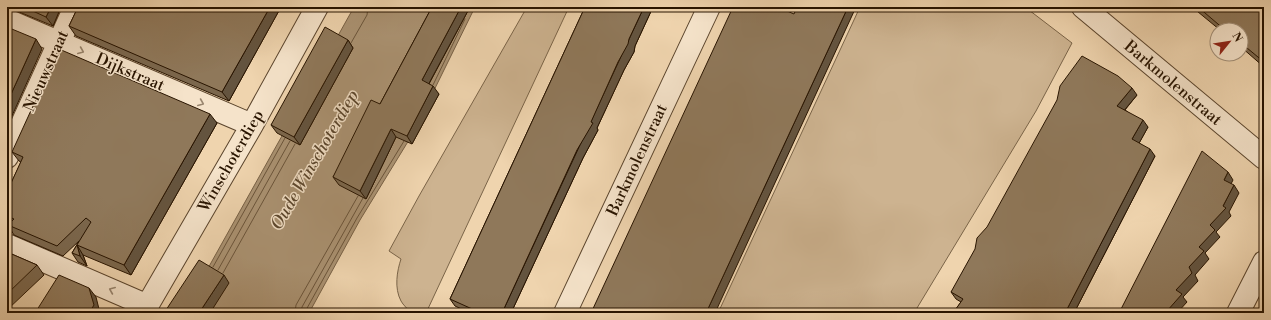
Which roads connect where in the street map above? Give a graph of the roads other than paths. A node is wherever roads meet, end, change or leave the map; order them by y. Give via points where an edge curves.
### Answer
1 (75, 7) edge
2 (317, 7) edge
3 (709, 7) edge
4 (1083, 7) edge
5 (7, 20) edge
6 (59, 42) junction
7 (252, 125) junction
8 (7, 157) edge
9 (1264, 158) edge
10 (7, 245) edge
11 (1264, 262) edge
12 (145, 309) edge
13 (565, 313) edge
14 (1238, 313) edge

1 - 6 street, Nieuwstraat
2 - 7 street, Winschoterdiep
3 - 13 street, Barkmolenstraat
4 - 9 street, Barkmolenstraat
5 - 6 street, Dijkstraat
6 -> 7 street, Dijkstraat
6 - 8 street, Nieuwstraat
7 - 12 street, Winschoterdiep
12 -> 10 street
11 - 14 street

